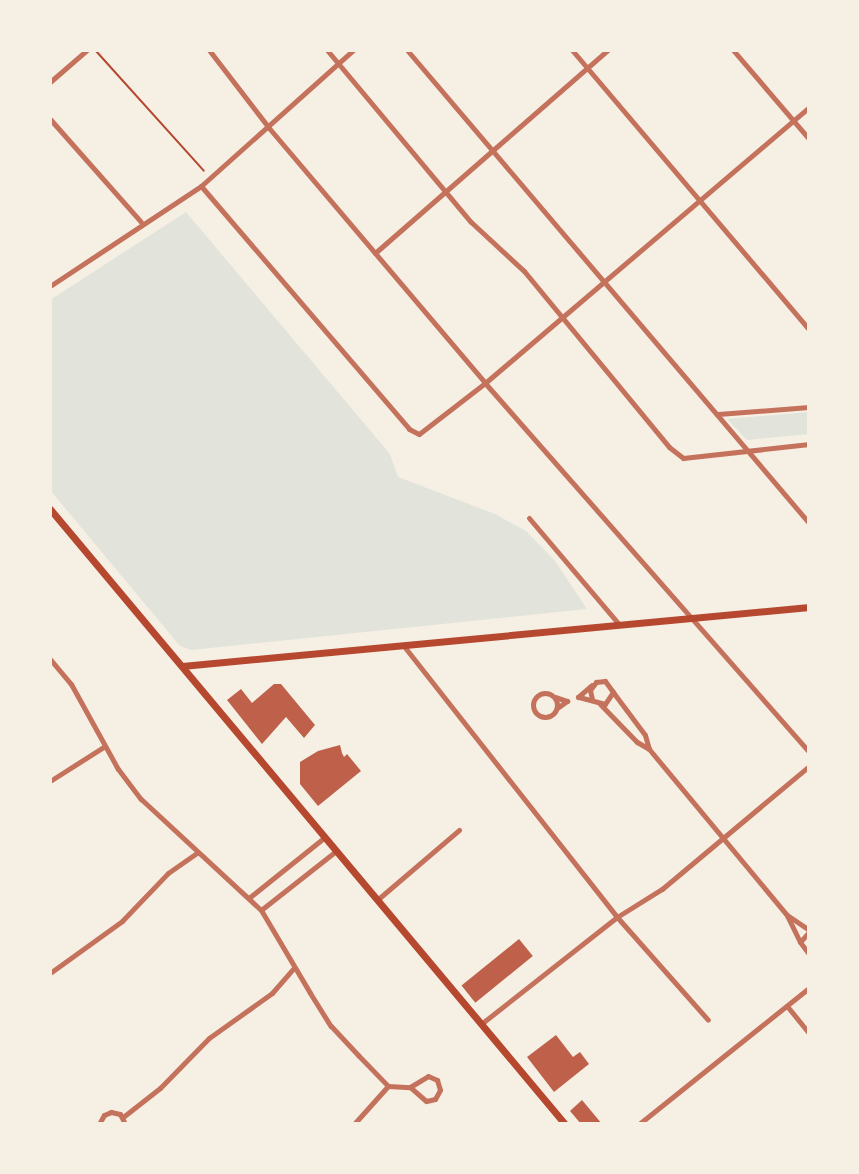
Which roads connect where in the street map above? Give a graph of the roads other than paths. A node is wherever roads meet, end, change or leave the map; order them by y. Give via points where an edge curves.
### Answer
1 (87, 50) edge
2 (209, 50) edge
3 (327, 50) edge
4 (353, 50) edge
5 (407, 50) edge
6 (572, 50) edge
7 (608, 50) edge
8 (733, 50) edge
9 (338, 62) junction
10 (587, 68) junction
11 (50, 82) edge
12 (809, 107) edge
13 (50, 119) edge
14 (793, 120) junction
15 (269, 128) junction
16 (809, 139) edge
17 (493, 149) junction
18 (201, 186) junction
19 (446, 189) junction
20 (700, 200) junction
21 (141, 222) junction
22 (375, 253) junction
23 (605, 280) junction
24 (50, 286) edge
25 (562, 317) junction
26 (808, 327) edge
27 (485, 383) junction
28 (809, 407) edge
29 (717, 414) junction
30 (809, 444) edge
31 (748, 450) junction
32 (51, 511) edge
33 (529, 518) dead end
34 (809, 523) edge
35 (809, 607) edge
36 (691, 618) junction
37 (619, 624) junction
38 (403, 644) junction
39 (50, 659) edge
40 (182, 666) junction
41 (592, 685) junction
42 (613, 692) junction
43 (553, 696) junction
44 (578, 697) junction
45 (592, 699) junction
46 (567, 701) junction
47 (600, 704) junction
48 (556, 709) junction
49 (105, 746) junction
50 (649, 749) junction
51 (809, 752) edge
52 (809, 766) edge
53 (50, 781) edge
54 (459, 830) dead end
55 (325, 837) junction
56 (723, 838) junction
57 (337, 851) junction
58 (197, 853) junction
59 (250, 897) junction
60 (377, 900) junction
61 (261, 910) junction
62 (787, 915) junction
63 (617, 917) junction
64 (809, 931) edge
65 (800, 942) junction
66 (809, 954) edge
67 (294, 968) junction
68 (50, 973) edge
69 (809, 988) edge
70 (787, 1006) junction
71 (708, 1020) dead end
72 (481, 1024) junction
73 (809, 1033) edge
74 (388, 1086) junction
75 (410, 1087) junction
76 (124, 1121) edge
77 (99, 1124) edge
78 (354, 1124) edge
79 (565, 1124) edge
80 (639, 1124) edge

1 - 11 street
2 - 15 street
3 - 9 street
4 - 9 street
5 - 17 street
6 - 10 street
7 - 10 street
8 - 14 street
9 - 15 street
9 - 19 street
10 - 17 street
10 - 20 street
12 - 14 street
13 - 21 street
14 - 16 street
14 - 20 street
15 - 18 street
15 - 22 street
17 - 19 street
17 - 23 street
18 - 21 street
18 - 27 street via 409,429 419,434
19 - 22 street
19 - 25 street
20 - 23 street
20 - 26 street
21 - 24 street
22 - 27 street
23 - 25 street
23 - 29 street
25 - 27 street
25 - 31 street via 656,434 683,458
27 - 36 street
28 - 29 street
29 - 31 street
30 - 31 street
31 - 34 street
32 - 40 main road
33 - 37 street
35 - 36 main road
36 - 37 main road
36 - 51 street
37 - 38 main road
38 - 40 main road
38 - 63 street
39 - 49 street via 89,713
40 - 55 main road
41 - 42 street via 605,681
41 - 44 street
41 - 45 street
42 - 47 street
42 - 50 street via 645,735
43 - 46 street
43 - 48 street
43 - 48 street via 540,694 535,710 546,717
44 - 45 street
44 - 46 street
45 - 47 street
46 - 48 street
47 - 50 street
49 - 53 street
49 - 58 street via 141,799
50 - 56 street
52 - 56 street
54 - 60 street
55 - 57 main road
55 - 59 street
56 - 62 street
56 - 63 street via 662,889
57 - 60 main road
57 - 61 street
58 - 59 street
58 - 68 street via 168,873 122,921
59 - 61 street
60 - 72 main road
61 - 67 street
62 - 64 street
62 - 65 street
63 - 71 street
63 - 72 street
64 - 65 street
65 - 66 street
67 - 74 street via 331,1026
67 - 76 street via 272,993 209,1038
69 - 70 street
70 - 73 street
70 - 80 street
72 - 79 main road
74 - 75 street
74 - 78 street
75 - 75 street via 426,1101 440,1090 437,1080 428,1076
76 - 77 street via 107,1113

